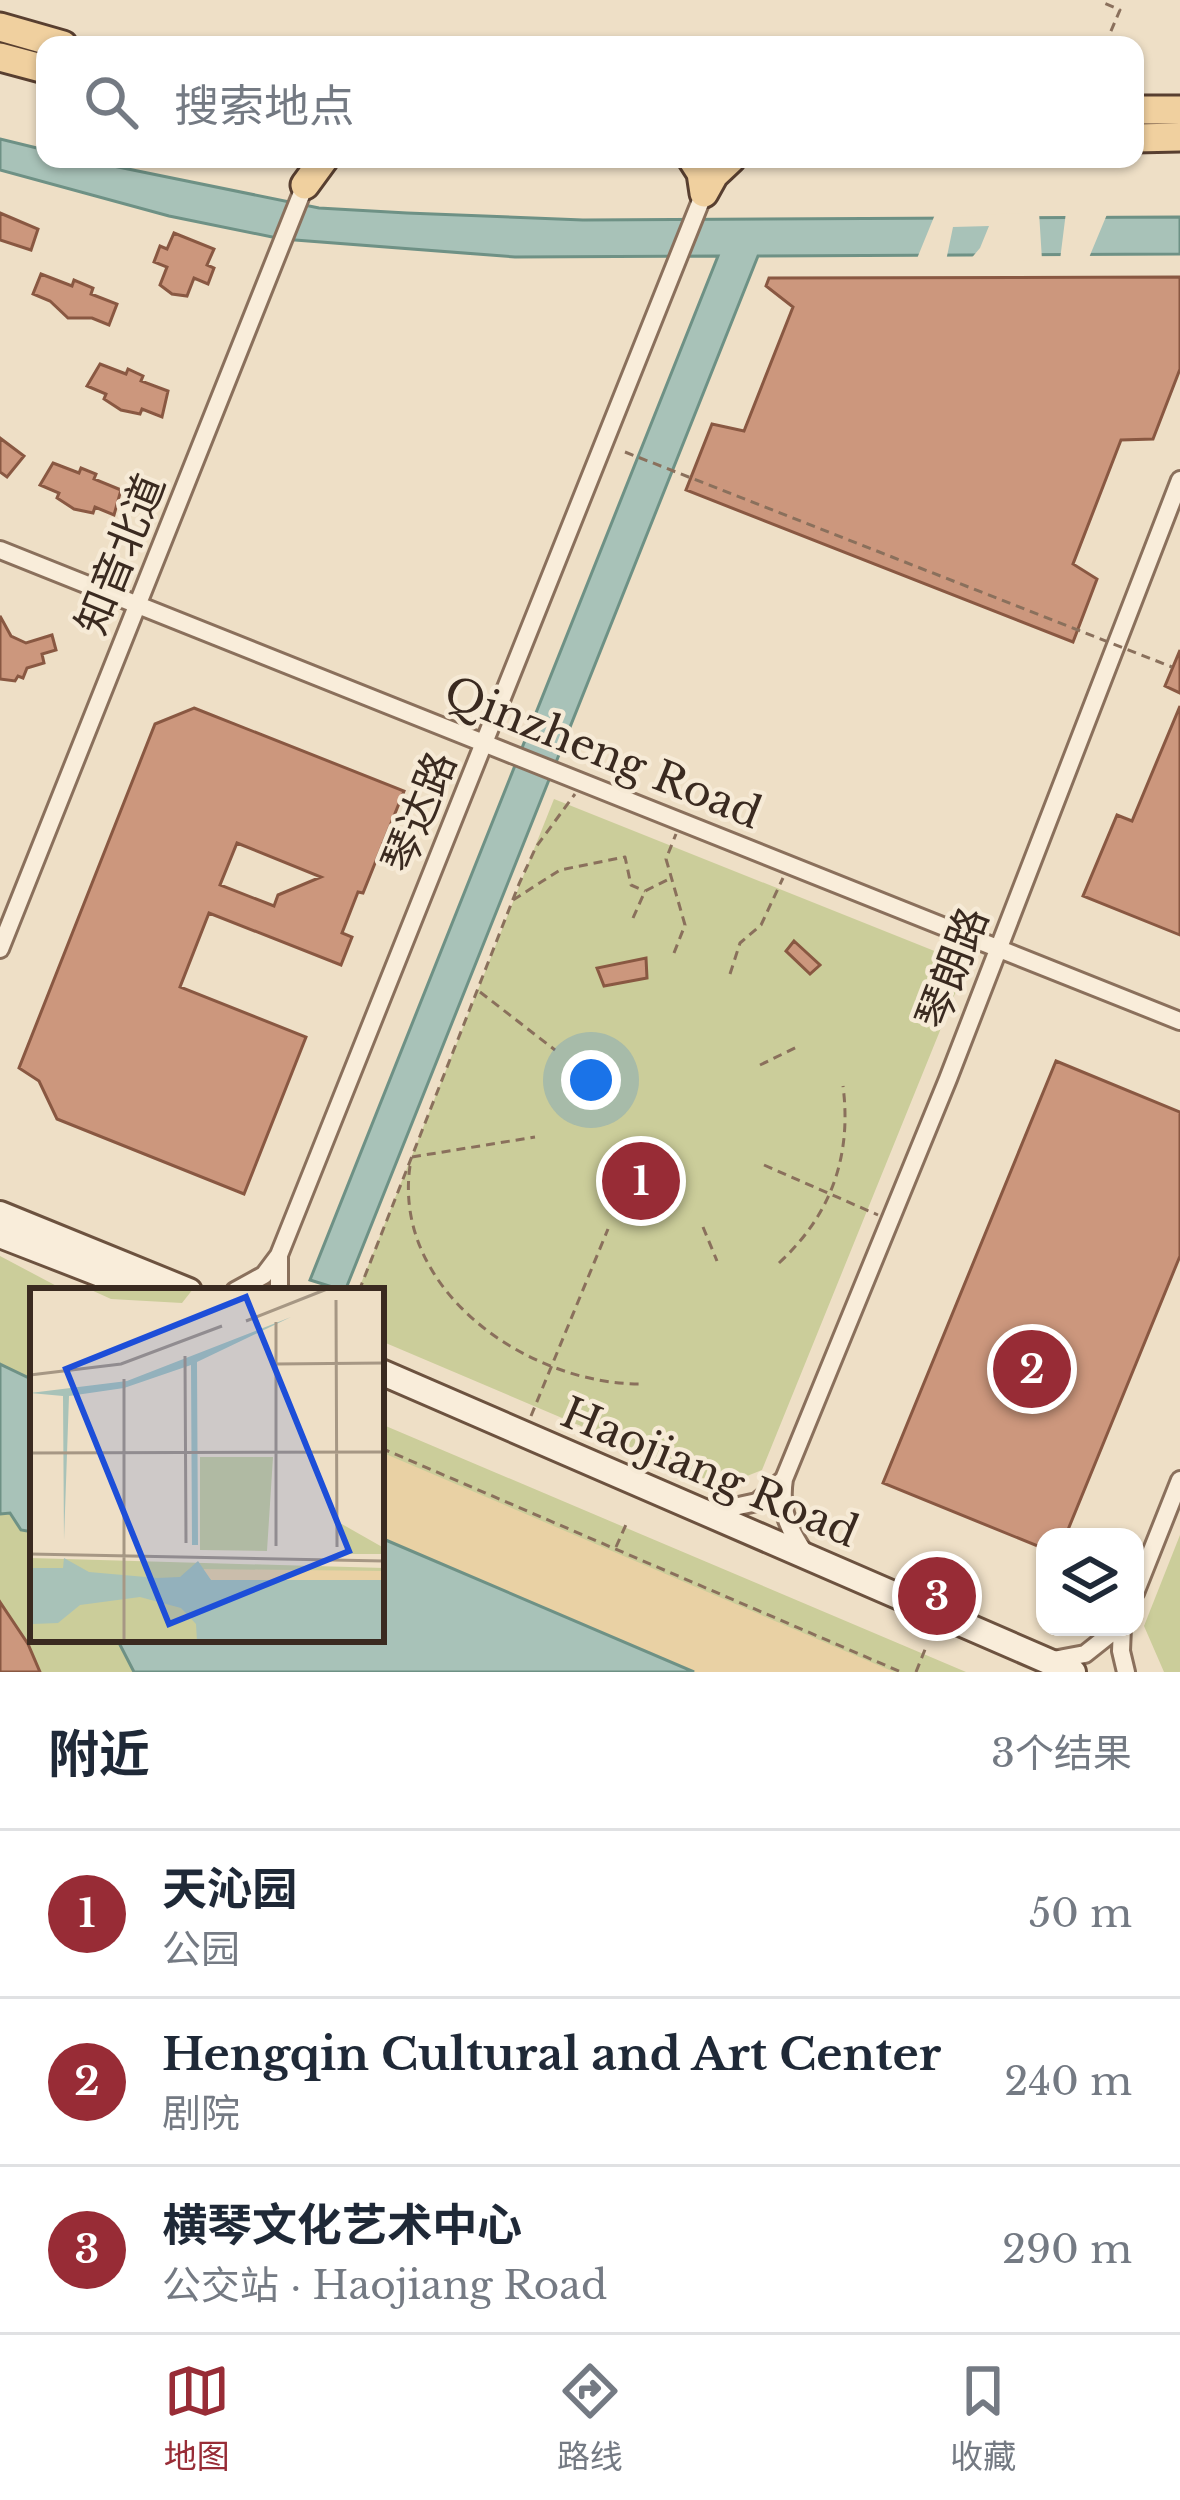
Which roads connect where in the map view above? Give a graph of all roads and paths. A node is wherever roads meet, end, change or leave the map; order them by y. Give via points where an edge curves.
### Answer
1 (1106, 0) edge
2 (0, 28) edge
3 (1109, 36) edge
4 (36, 38) edge
5 (0, 57) edge
6 (36, 67) edge
7 (1180, 110) edge
8 (1144, 122) edge
9 (1144, 126) edge
10 (1180, 137) edge
11 (697, 168) edge
12 (721, 168) edge
13 (300, 172) edge
14 (704, 193) junction
15 (625, 452) dead end
16 (1180, 480) edge
17 (0, 550) edge
18 (139, 605) junction
19 (1172, 668) dead end
20 (485, 743) junction
21 (584, 783) junction
22 (681, 822) junction
23 (788, 865) junction
24 (671, 878) junction
25 (645, 891) junction
26 (512, 901) junction
27 (633, 918) dead end
28 (999, 948) junction
29 (0, 949) edge
30 (674, 953) dead end
31 (730, 974) dead end
32 (477, 989) junction
33 (1180, 1021) edge
34 (796, 1047) dead end
35 (555, 1050) dead end
36 (760, 1065) dead end
37 (844, 1086) dead end
38 (535, 1137) dead end
39 (411, 1158) junction
40 (764, 1166) dead end
41 (831, 1196) junction
42 (0, 1214) edge
43 (890, 1220) junction
44 (703, 1227) dead end
45 (608, 1228) dead end
46 (0, 1235) edge
47 (280, 1256) junction
48 (717, 1261) dead end
49 (779, 1263) dead end
50 (136, 1288) edge
51 (182, 1288) edge
52 (241, 1288) edge
53 (279, 1288) edge
54 (360, 1288) edge
55 (551, 1367) junction
56 (384, 1373) edge
57 (642, 1384) dead end
58 (384, 1391) edge
59 (523, 1434) junction
60 (384, 1449) edge
61 (784, 1479) junction
62 (1180, 1480) edge
63 (705, 1513) junction
64 (628, 1520) dead end
65 (615, 1549) junction
66 (807, 1557) junction
67 (1144, 1570) edge
68 (1109, 1636) edge
69 (1121, 1636) edge
70 (926, 1647) dead end
71 (1040, 1666) edge
72 (901, 1672) edge
73 (916, 1672) edge
74 (1073, 1672) edge
75 (1126, 1672) edge

1 - 3 path via 1120,10
2 - 4 main road
5 - 6 main road
7 - 8 main road
9 - 10 main road
11 - 14 main road
12 - 14 main road
13 - 18 street, 知音北道 via 281,249
14 - 20 street, 琴达路
15 - 19 path, bridge
16 - 28 street, 琴朗路
17 - 18 street, Qinzheng Road
18 - 20 street, Qinzheng Road
18 - 29 street, 知音北道
20 - 21 street, Qinzheng Road
20 - 47 street, 琴达路
21 - 22 street, Qinzheng Road
21 - 26 path via 536,847
22 - 23 street, Qinzheng Road
22 - 24 path via 666,860
23 - 28 street, Qinzheng Road
23 - 31 path
24 - 25 path
24 - 30 path via 686,925
25 - 26 path via 631,885 626,856 560,869
25 - 27 path
26 - 32 path
28 - 33 street, Qinzheng Road
28 - 43 street, 琴朗路
32 - 35 path
32 - 39 path
34 - 36 path
37 - 41 path via 847,1131
38 - 39 path
39 - 54 path
39 - 55 path via 413,1227 436,1277 484,1328
40 - 41 path
41 - 43 path
41 - 49 path
42 - 51 main road
43 - 61 street, 琴朗路
44 - 48 path
45 - 55 path
46 - 50 main road
47 - 52 street
47 - 53 street
55 - 57 path
55 - 59 path
56 - 59 main road, Haojiang Road
58 - 71 main road, Haojiang Road
59 - 63 main road, Haojiang Road
60 - 65 path
61 - 63 street via 758,1502
61 - 66 street via 786,1522
62 - 67 street
63 - 66 main road, Haojiang Road
64 - 65 path
65 - 72 path
66 - 71 main road, Haojiang Road
68 - 71 street via 1085,1654
69 - 75 street
70 - 73 path
71 - 74 main road, Haojiang Road

